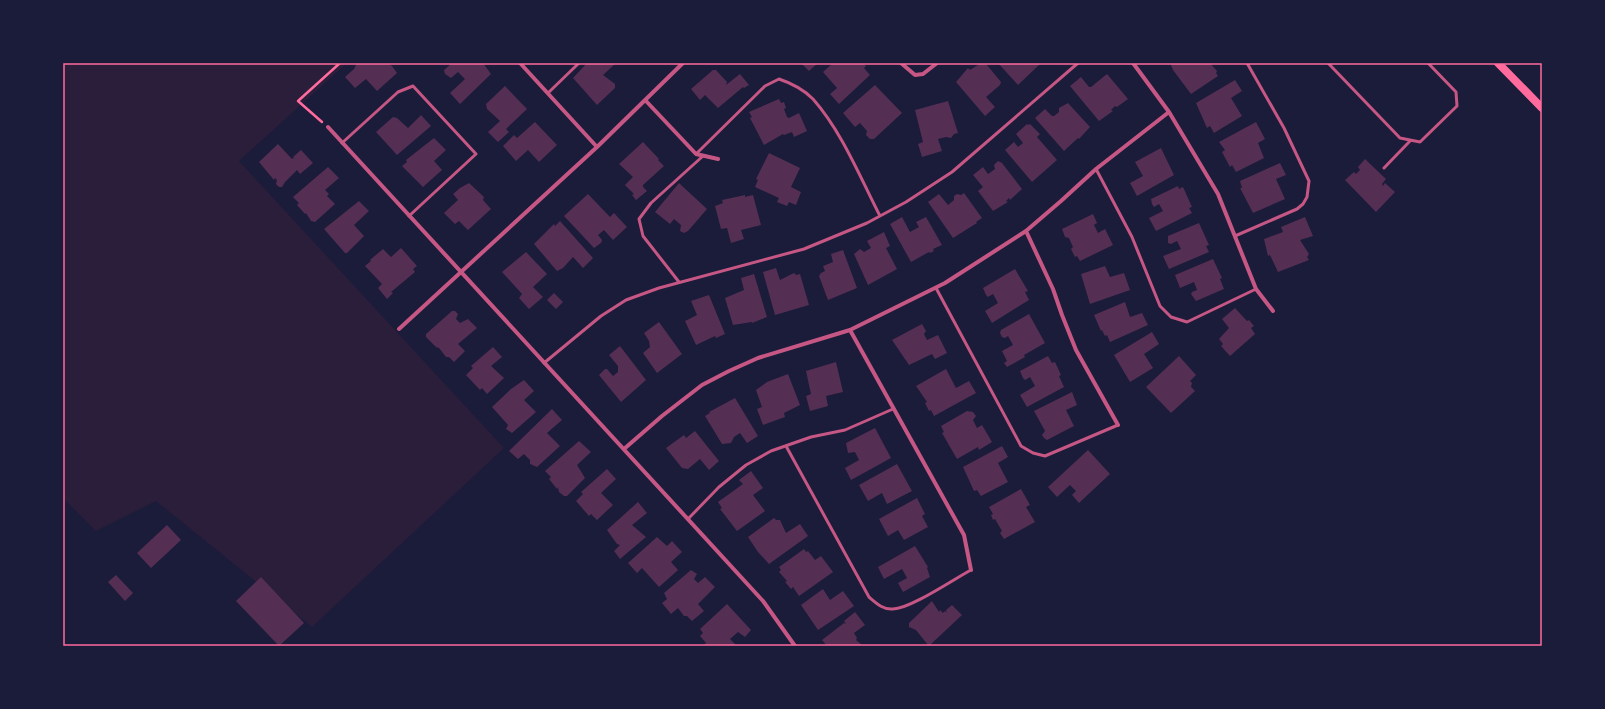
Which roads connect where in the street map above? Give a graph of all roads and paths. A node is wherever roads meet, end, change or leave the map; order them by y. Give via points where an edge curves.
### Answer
1 (340, 63) edge
2 (520, 63) edge
3 (579, 63) edge
4 (683, 63) edge
5 (901, 63) edge
6 (937, 63) edge
7 (1078, 63) edge
8 (1133, 63) edge
9 (1247, 63) edge
10 (1328, 63) edge
11 (1428, 63) edge
12 (1498, 63) edge
13 (548, 93) junction
14 (646, 101) junction
15 (1542, 108) edge
16 (1168, 112) junction
17 (328, 128) joint
18 (1410, 141) junction
19 (342, 143) junction
20 (597, 147) junction
21 (696, 154) junction
22 (703, 156) junction
23 (718, 159) dead end
24 (1384, 168) dead end
25 (1096, 169) junction
26 (409, 216) junction
27 (880, 216) junction
28 (1026, 231) junction
29 (1235, 236) junction
30 (461, 273) junction
31 (679, 282) junction
32 (936, 288) junction
33 (1256, 289) junction
34 (1272, 312) dead end
35 (399, 329) dead end
36 (850, 330) junction
37 (544, 363) junction
38 (893, 409) junction
39 (1118, 425) joint
40 (786, 446) junction
41 (624, 449) junction
42 (688, 519) junction
43 (971, 570) joint
44 (795, 646) edge

1 - 17 path via 298,101
2 - 13 street
3 - 13 lane
4 - 14 street
5 - 6 street via 916,75 923,74
7 - 27 lane via 952,172
8 - 16 street
9 - 29 lane via 1284,128 1310,181 1307,197 1297,209
10 - 18 lane via 1400,138
11 - 18 lane via 1456,92 1457,106 1420,142
12 - 15 main road
13 - 20 street
14 - 20 street
14 - 21 street
16 - 25 street
16 - 29 street via 1218,194
17 - 19 street
18 - 24 lane
19 - 26 street
19 - 26 lane via 398,92 413,86 476,154
20 - 30 street
21 - 22 street
21 - 27 lane via 765,86 779,79 794,84 812,98 833,126
22 - 23 street
22 - 31 lane via 651,203 639,219 643,236
25 - 28 street via 1062,202
25 - 33 lane via 1132,238 1160,306 1171,317 1187,322
26 - 30 street
27 - 31 lane via 804,249
28 - 32 street
28 - 39 street via 1053,289 1076,350
29 - 33 street
30 - 35 street
30 - 37 street
31 - 37 lane via 620,304 601,316
32 - 36 street
32 - 39 lane via 1021,446 1045,456
33 - 34 street
36 - 38 street
36 - 41 street via 758,358 702,385
37 - 41 street
38 - 40 lane via 845,430 811,437
38 - 43 street via 964,535
40 - 42 lane via 771,451 746,466 719,487
40 - 43 lane via 869,596 878,605 892,610 906,606
41 - 42 street
42 - 44 street via 763,602

